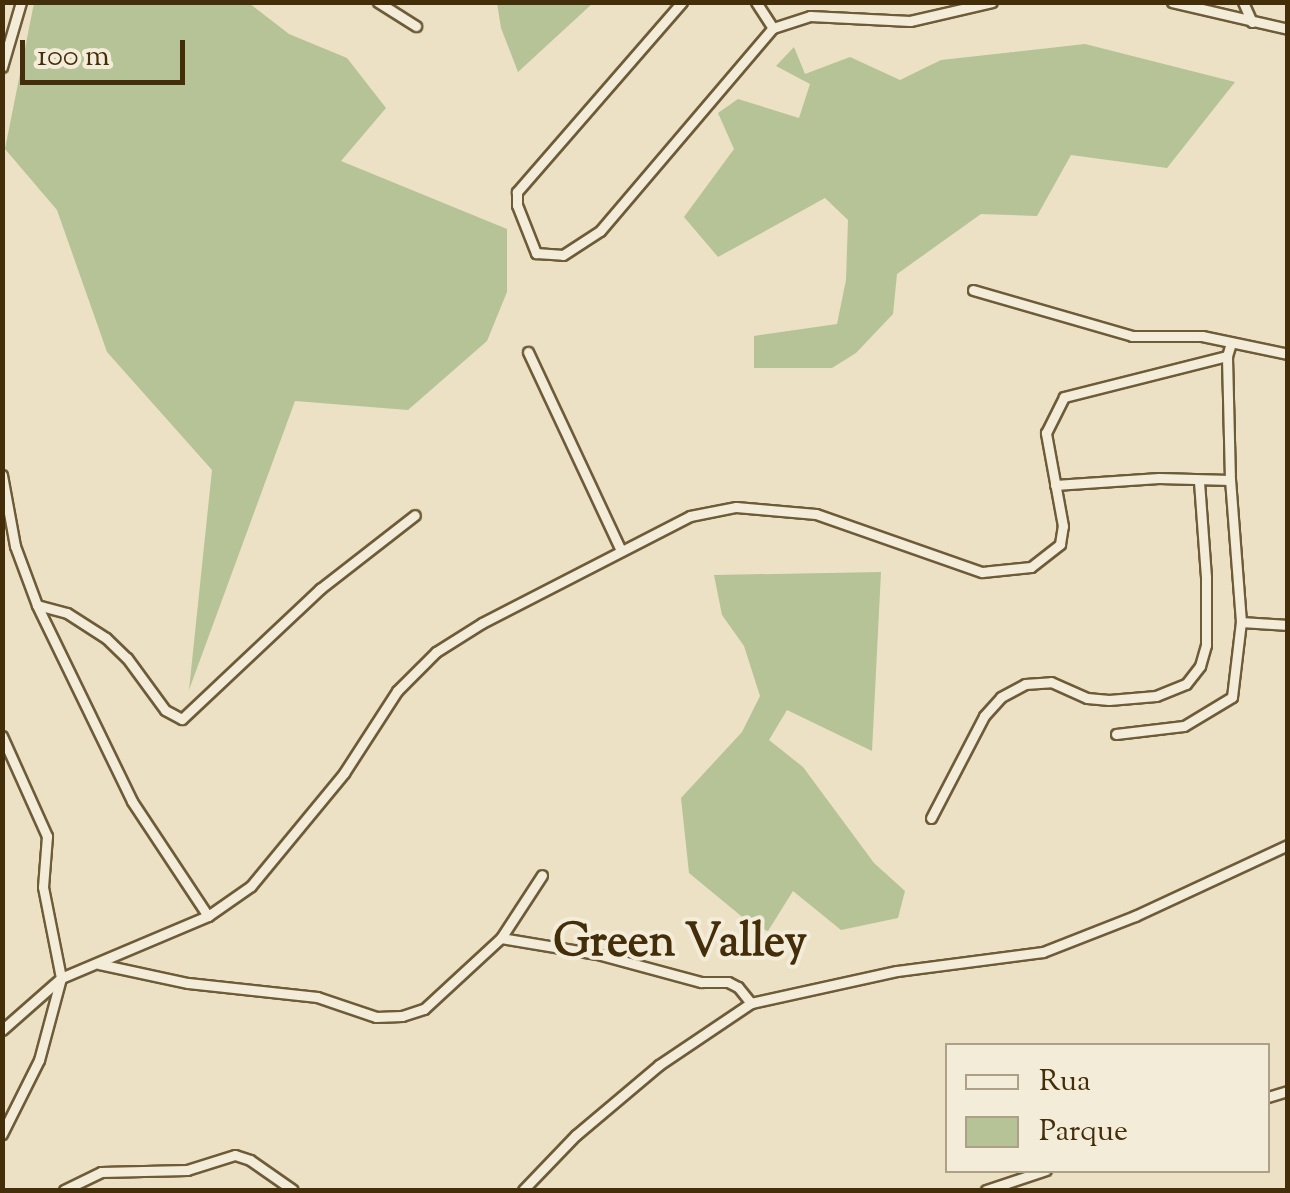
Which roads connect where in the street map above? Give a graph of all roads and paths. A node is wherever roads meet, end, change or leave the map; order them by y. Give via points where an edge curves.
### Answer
1 (21, 2) edge
2 (378, 2) edge
3 (682, 2) edge
4 (756, 2) edge
5 (992, 2) edge
6 (1172, 2) edge
7 (1243, 2) edge
8 (1252, 22) junction
9 (416, 26) dead end
10 (773, 28) junction
11 (1288, 29) edge
12 (2, 67) edge
13 (973, 290) dead end
14 (1231, 343) junction
15 (528, 352) dead end
16 (1288, 354) edge
17 (1227, 356) junction
18 (2, 475) edge
19 (1230, 480) junction
20 (1199, 482) junction
21 (1055, 485) junction
22 (415, 515) dead end
23 (620, 548) junction
24 (37, 605) junction
25 (1241, 622) junction
26 (1288, 625) edge
27 (1116, 734) dead end
28 (2, 736) edge
29 (931, 818) dead end
30 (1288, 845) edge
31 (542, 875) dead end
32 (208, 916) junction
33 (501, 938) junction
34 (96, 963) junction
35 (61, 978) junction
36 (751, 1003) junction
37 (2, 1030) edge
38 (2, 1134) edge
39 (1037, 1173) edge
40 (64, 1190) edge
41 (293, 1190) edge
42 (522, 1190) edge
43 (986, 1190) edge

1 - 12 street
2 - 9 street
3 - 10 street via 517,192 516,206 536,252 554,257 600,231
4 - 10 street
5 - 10 street via 910,20 810,16
6 - 8 street
7 - 8 street
8 - 11 street
13 - 14 street via 1132,336
14 - 16 street
14 - 17 street
15 - 23 street
17 - 19 street
17 - 21 street via 1064,397 1046,433
18 - 24 street via 15,546
19 - 20 street
19 - 25 street
20 - 21 street
20 - 29 street via 1206,644 1186,684 1156,696 1108,700 1050,682 1025,684 984,716
21 - 23 street via 1060,544 1044,560 1016,570 982,572 847,523 762,508 690,516
22 - 24 street via 320,589 185,718 165,710 106,638 67,613
23 - 32 street via 482,622 420,666 292,839 252,886
24 - 32 street via 132,801
25 - 26 street
25 - 27 street via 1232,697 1184,726
28 - 35 street via 47,836 43,887
30 - 36 street via 1043,952 897,971
31 - 33 street
32 - 34 street
33 - 34 street via 424,1010 402,1016 376,1017 318,998
33 - 36 street via 597,954 701,982 728,982
34 - 35 street
35 - 37 street
35 - 38 street via 39,1060
36 - 42 street via 659,1064
39 - 43 street
40 - 41 street via 101,1172 187,1170 235,1155

